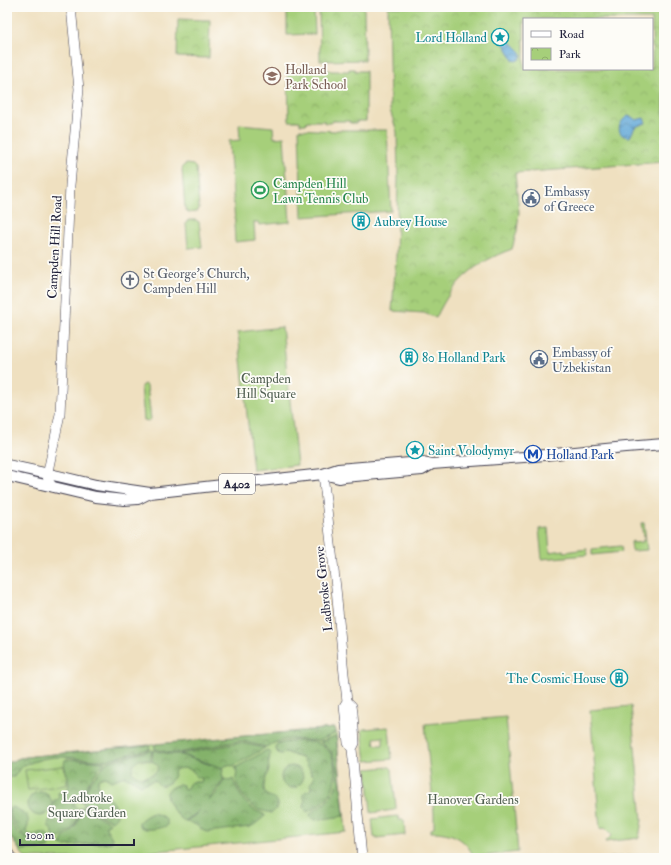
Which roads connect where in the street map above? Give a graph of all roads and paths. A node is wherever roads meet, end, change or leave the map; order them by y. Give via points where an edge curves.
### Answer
1 (71, 7) edge
2 (664, 444) edge
3 (7, 465) edge
4 (47, 473) junction
5 (323, 474) junction
6 (7, 476) edge
7 (53, 487) junction
8 (124, 494) junction
9 (7, 851) edge
10 (12, 858) edge
11 (362, 858) edge

1 - 4 street, Campden Hill Road via 79,89 70,185 60,414
2 - 5 main road, A402 via 524,457 338,469
3 - 4 main road, A402
4 - 7 street
4 - 8 main road, A402
5 - 8 main road, A402
5 - 11 street, Ladbroke Grove via 347,701 352,706 355,743 352,749
6 - 7 main road, A402
7 - 8 main road, A402 via 96,497
9 - 10 street

